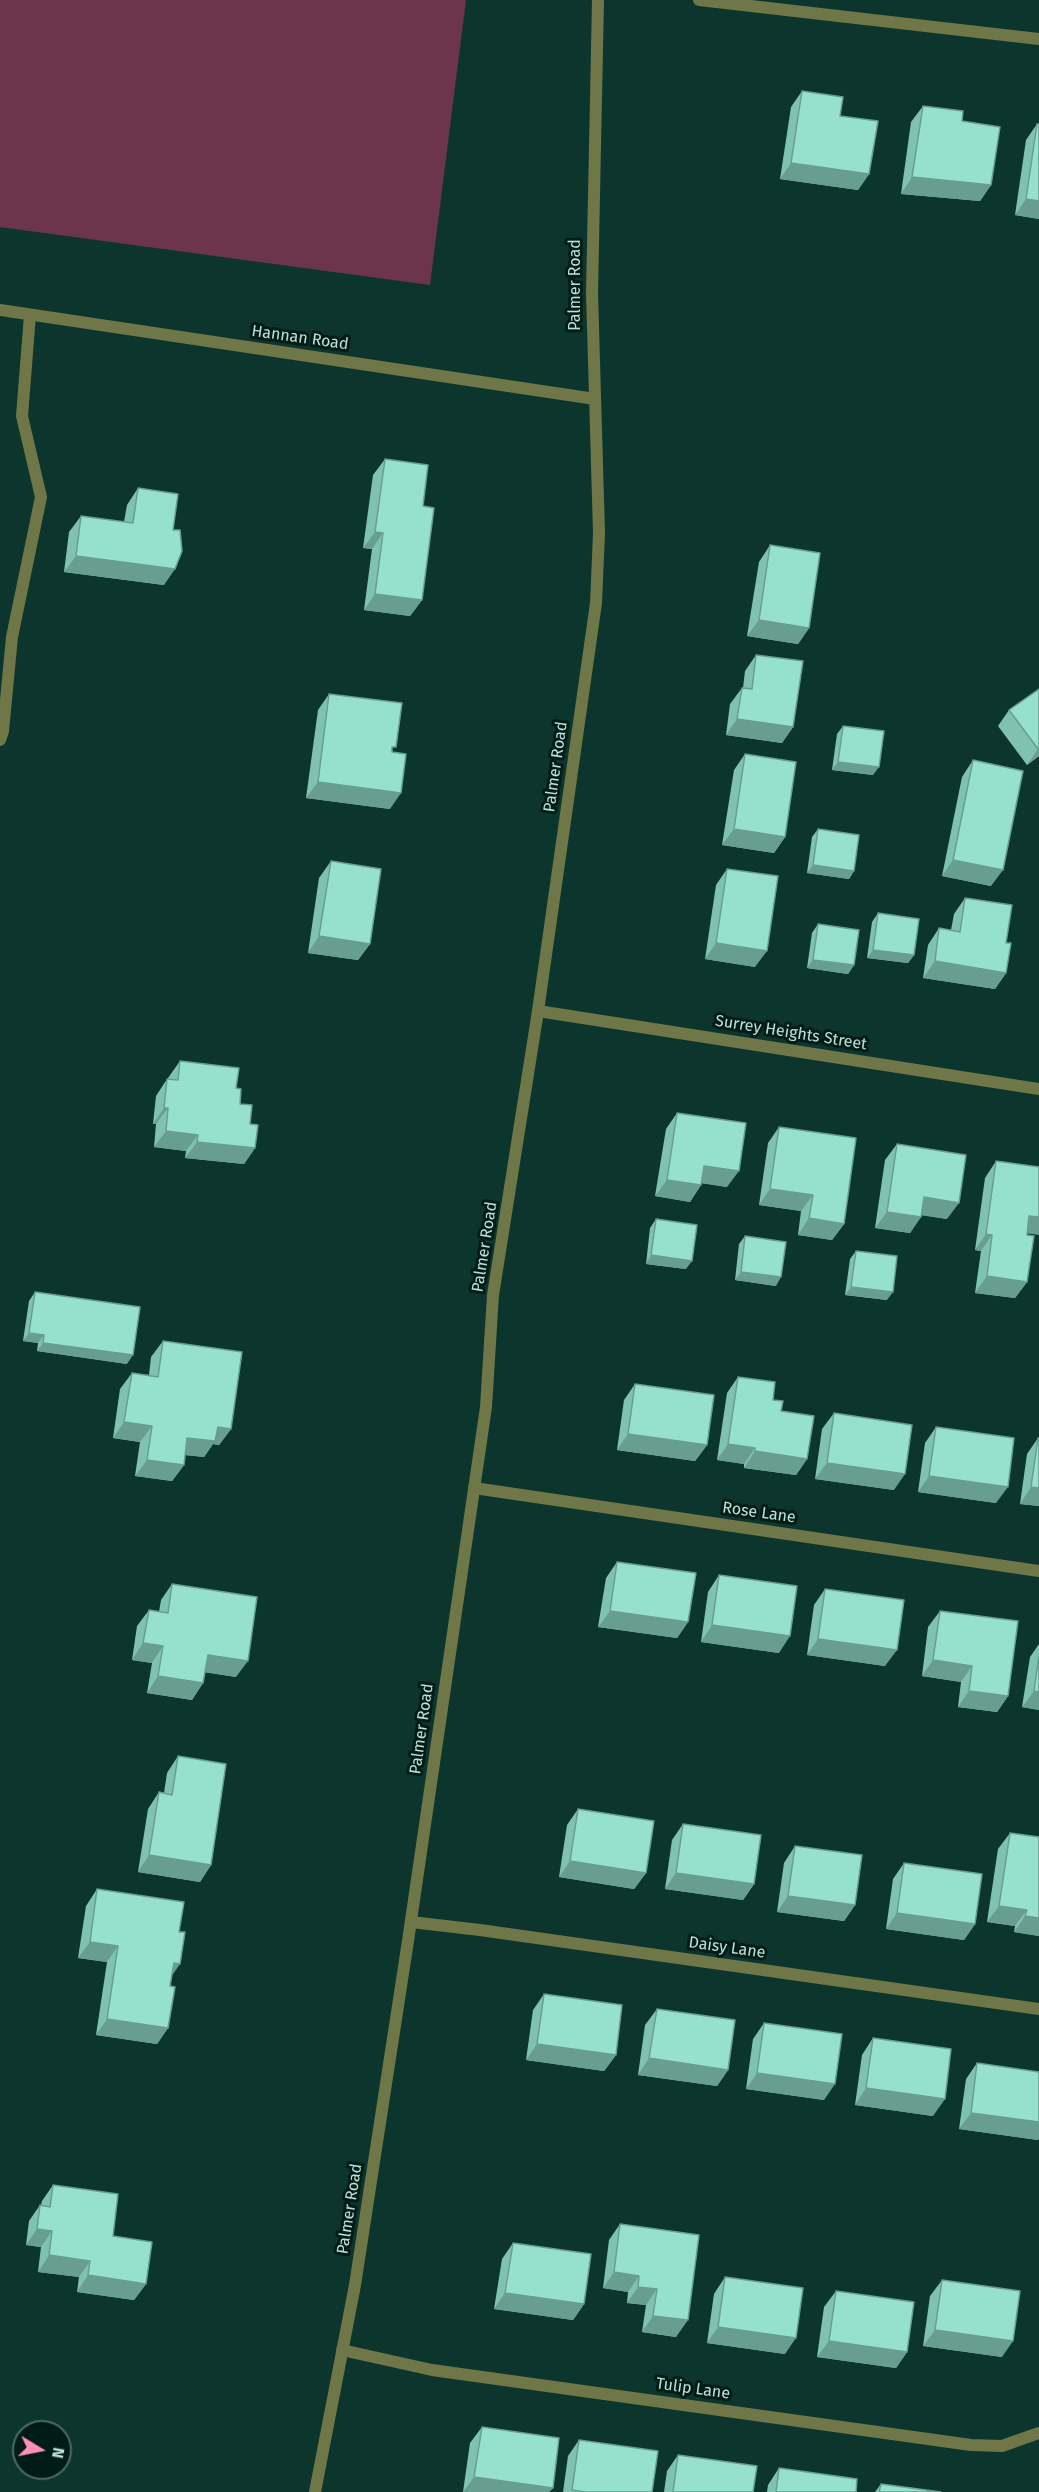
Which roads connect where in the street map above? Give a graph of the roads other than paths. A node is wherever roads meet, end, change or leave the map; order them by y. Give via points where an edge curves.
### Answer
1 (598, 0) edge
2 (699, 0) edge
3 (1039, 39) edge
4 (0, 310) edge
5 (30, 315) junction
6 (594, 399) junction
7 (0, 740) edge
8 (538, 1011) junction
9 (1039, 1089) edge
10 (474, 1488) junction
11 (1039, 1571) edge
12 (411, 1922) junction
13 (1039, 2009) edge
14 (342, 2350) junction
15 (1039, 2433) edge
16 (315, 2492) edge

1 - 6 street, Palmer Road via 592,293
2 - 3 street
4 - 5 street, Hannan Road
5 - 6 street, Hannan Road
5 - 7 street via 22,416 41,497 12,637
6 - 8 street, Palmer Road via 599,533 596,603
8 - 9 street, Surrey Heights Street
8 - 10 street, Palmer Road via 493,1295 486,1407
10 - 11 street, Rose Lane
10 - 12 street, Palmer Road
12 - 13 street, Daisy Lane
12 - 14 street, Palmer Road
14 - 15 street, Tulip Lane via 432,2370 971,2445 1002,2446
14 - 16 street, Palmer Road

